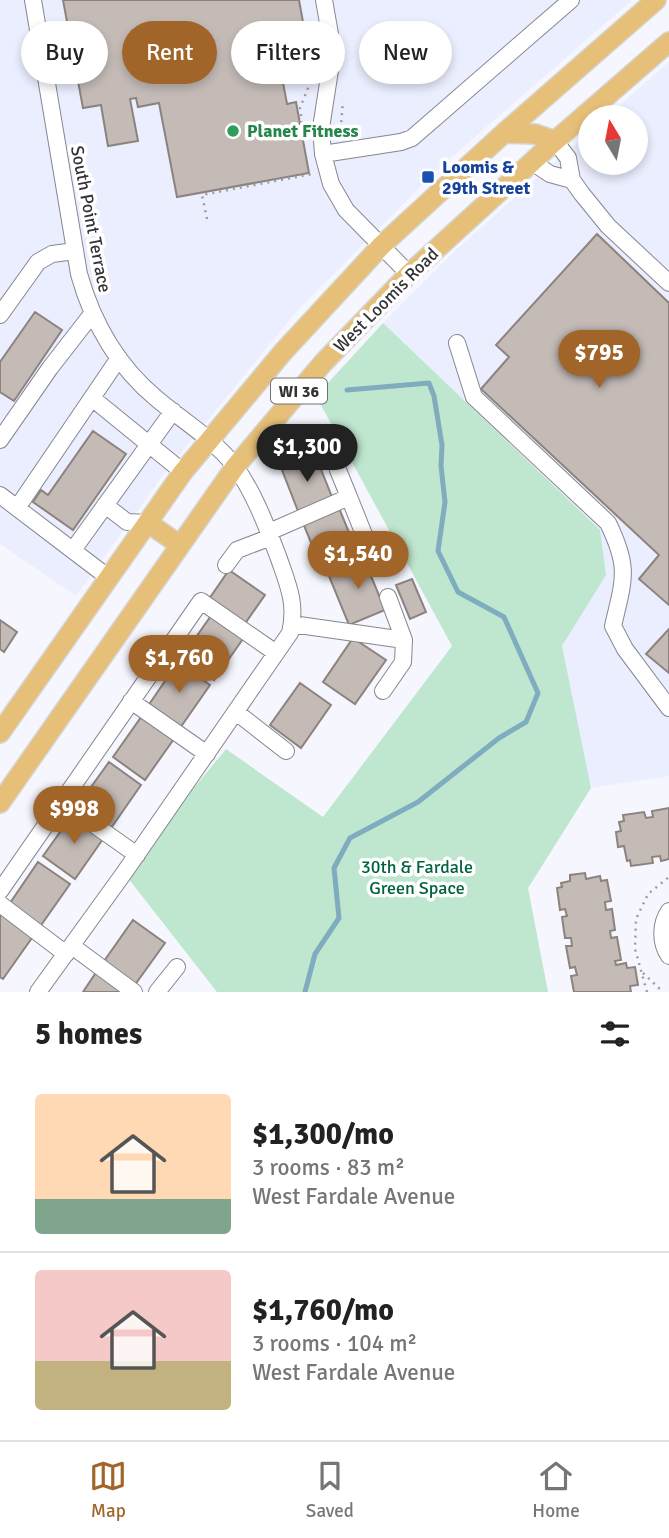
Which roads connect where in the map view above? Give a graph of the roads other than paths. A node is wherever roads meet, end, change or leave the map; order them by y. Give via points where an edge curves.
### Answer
1 (33, 0) edge
2 (324, 0) edge
3 (571, 0) edge
4 (656, 0) edge
5 (669, 42) edge
6 (504, 133) junction
7 (555, 141) junction
8 (323, 154) junction
9 (532, 162) junction
10 (572, 180) junction
11 (382, 245) junction
12 (75, 251) junction
13 (409, 274) junction
14 (669, 283) edge
15 (92, 314) junction
16 (0, 315) edge
17 (457, 342) dead end
18 (118, 358) junction
19 (92, 398) junction
20 (173, 411) junction
21 (210, 439) junction
22 (0, 440) edge
23 (149, 444) junction
24 (235, 467) junction
25 (338, 470) dead end
26 (183, 472) junction
27 (0, 495) edge
28 (349, 497) junction
29 (105, 505) junction
30 (17, 508) junction
31 (148, 523) junction
32 (270, 535) junction
33 (180, 545) junction
34 (369, 547) dead end
35 (73, 551) junction
36 (226, 565) dead end
37 (109, 578) junction
38 (388, 597) dead end
39 (292, 624) junction
40 (404, 640) junction
41 (276, 653) junction
42 (383, 691) dead end
43 (131, 701) junction
44 (669, 708) edge
45 (236, 712) junction
46 (0, 733) edge
47 (286, 751) dead end
48 (207, 754) junction
49 (62, 802) junction
50 (0, 803) edge
51 (137, 855) junction
52 (0, 891) edge
53 (0, 904) edge
54 (669, 911) edge
55 (69, 950) junction
56 (669, 956) edge
57 (177, 967) dead end
58 (38, 992) edge
59 (134, 992) edge
60 (157, 992) edge

1 - 12 street, South Point Terrace
2 - 8 street via 333,51 321,128
3 - 8 street via 412,138
4 - 6 main road, WI 36
5 - 7 main road, West Loomis Road / WI 36
6 - 7 main road via 535,134
6 - 11 main road, WI 36
7 - 9 main road, West Loomis Road / WI 36
7 - 10 street via 568,158
8 - 11 street via 331,184 346,210
9 - 10 street via 550,174
9 - 13 main road, West Loomis Road / WI 36
10 - 14 street via 608,226
11 - 13 street
11 - 21 main road, WI 36
12 - 15 street, South Point Terrace
12 - 16 street via 52,254 38,262
13 - 24 main road, West Loomis Road / WI 36 via 323,363
15 - 18 street, South Point Terrace
15 - 22 street
17 - 44 street via 474,397 608,523 625,572 613,625
18 - 19 street
18 - 20 street, South Point Terrace
19 - 23 street
19 - 30 street
20 - 21 street, South Point Terrace
20 - 23 street
21 - 24 street, South Point Terrace
21 - 26 main road, WI 36
23 - 26 street
23 - 29 street
24 - 32 street, South Point Terrace
24 - 33 main road, West Loomis Road / WI 36
25 - 28 street
26 - 31 main road, WI 36
27 - 30 street
28 - 32 street
28 - 34 street
29 - 31 street via 127,522
29 - 35 street
30 - 35 street
31 - 33 main road
31 - 37 main road, WI 36
32 - 36 street via 237,550
32 - 39 street, South Point Terrace via 292,597
33 - 50 main road, West Loomis Road / WI 36
35 - 37 street
37 - 46 main road, WI 36
38 - 40 street
39 - 40 street
39 - 41 street
40 - 42 street via 403,662
41 - 43 street via 201,601
41 - 45 street
43 - 48 street
43 - 49 street
45 - 47 street
45 - 48 street
48 - 51 street
49 - 51 street
49 - 52 street
51 - 55 street
53 - 55 street
54 - 56 street via 662,933
55 - 58 street
55 - 59 street
57 - 60 street

